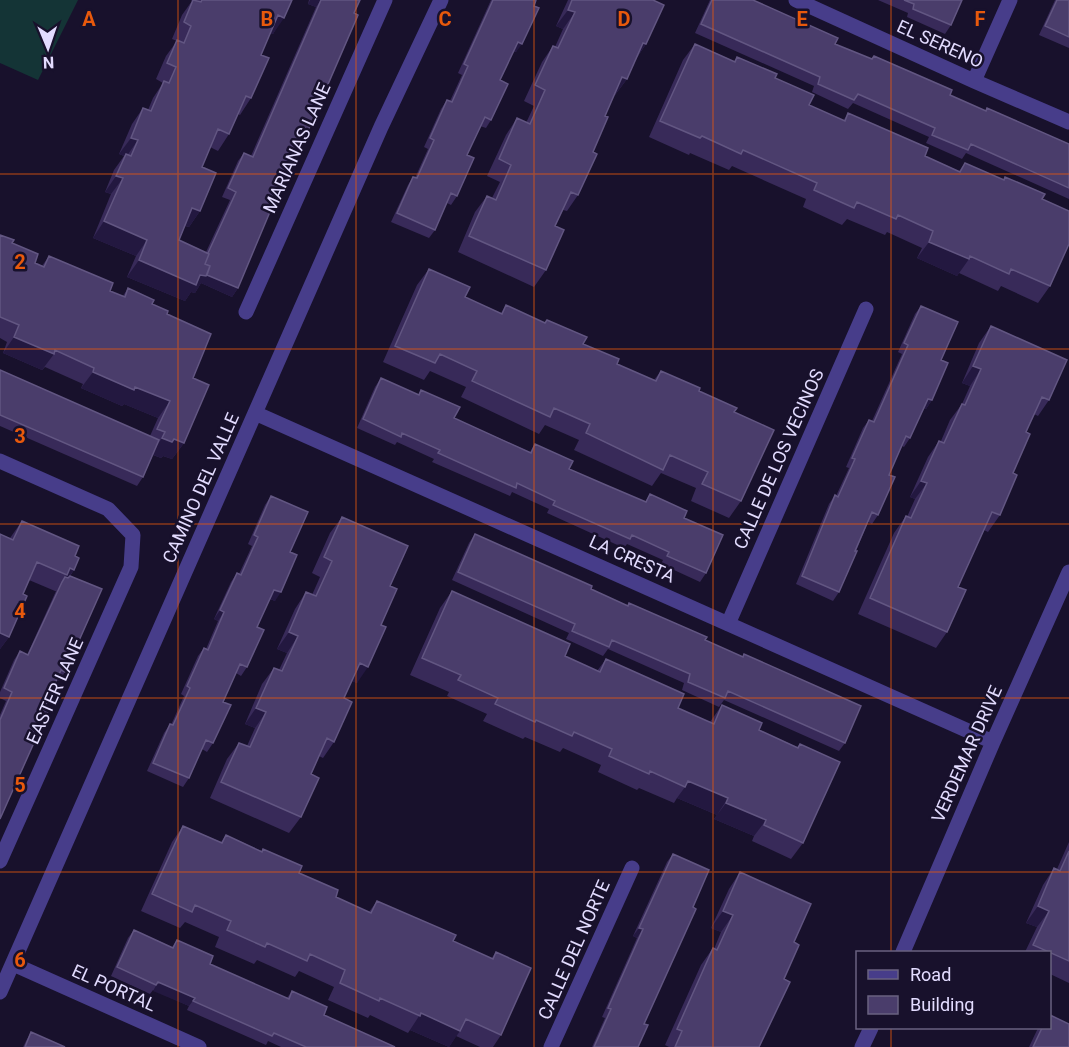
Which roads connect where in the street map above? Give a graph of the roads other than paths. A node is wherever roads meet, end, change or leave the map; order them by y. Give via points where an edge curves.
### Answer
1 (385, 0) edge
2 (441, 0) edge
3 (796, 0) edge
4 (1010, 0) edge
5 (974, 81) junction
6 (1069, 122) edge
7 (866, 309) dead end
8 (246, 312) dead end
9 (255, 413) junction
10 (0, 461) edge
11 (1068, 577) edge
12 (728, 624) junction
13 (993, 741) junction
14 (0, 861) edge
15 (632, 868) dead end
16 (903, 951) edge
17 (13, 964) junction
18 (0, 992) edge
19 (870, 1029) edge
20 (199, 1047) edge
21 (551, 1047) edge
22 (862, 1047) edge

1 - 8 street, MARIANAS LANE
2 - 9 street, CAMINO DEL VALLE
3 - 5 street, EL SERENO
4 - 5 street
5 - 6 street, EL SERENO
7 - 12 street, CALLE DE LOS VECINOS
9 - 12 street, LA CRESTA
9 - 17 street, CAMINO DEL VALLE
10 - 14 street, EASTER LANE via 108,509 133,535 132,567
11 - 13 street, VERDEMAR DRIVE
12 - 13 street, LA CRESTA
13 - 16 street, VERDEMAR DRIVE
15 - 21 street, CALLE DEL NORTE
17 - 18 street, CAMINO DEL VALLE
17 - 20 street, EL PORTAL
19 - 22 street

